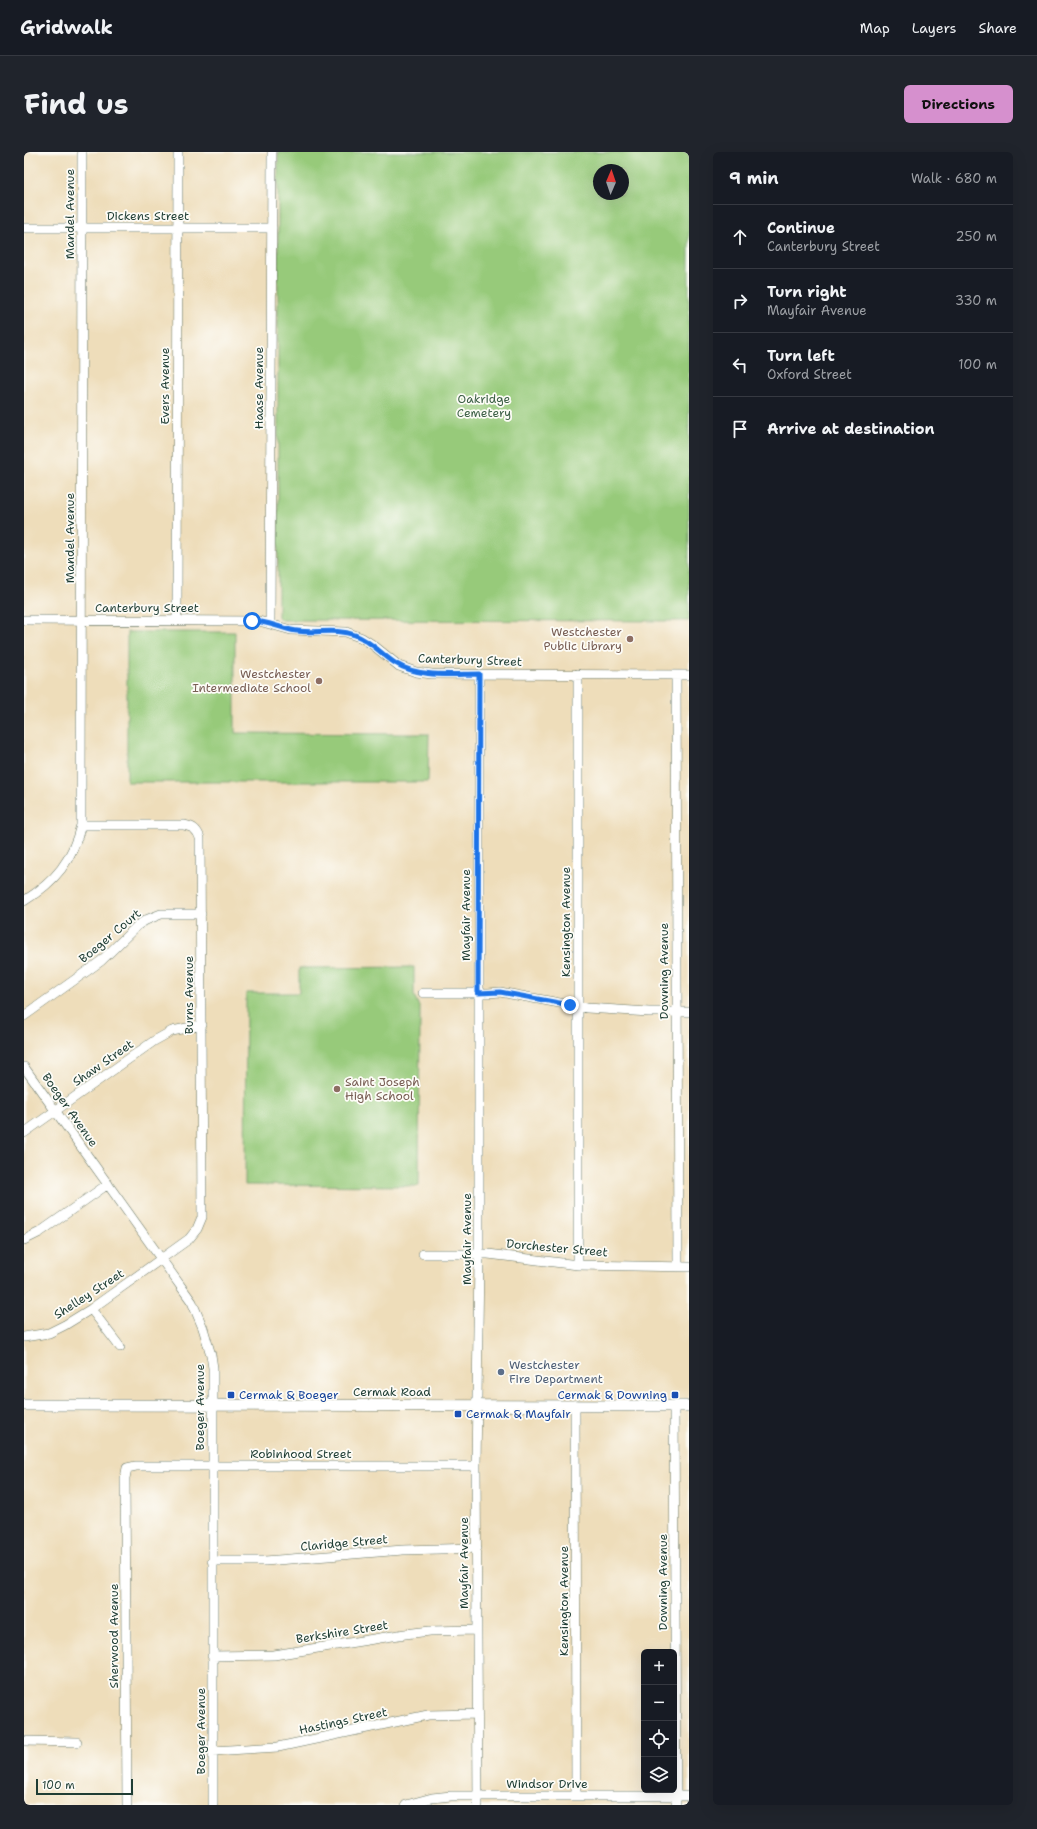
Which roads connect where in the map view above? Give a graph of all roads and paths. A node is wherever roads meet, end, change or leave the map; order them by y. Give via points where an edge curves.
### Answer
1 (82, 152) edge
2 (178, 152) edge
3 (272, 152) edge
4 (24, 228) edge
5 (82, 228) junction
6 (177, 228) junction
7 (272, 228) junction
8 (24, 620) edge
9 (82, 620) junction
10 (177, 620) junction
11 (270, 624) junction
12 (479, 674) junction
13 (578, 674) junction
14 (676, 675) junction
15 (689, 675) edge
16 (81, 825) junction
17 (24, 901) edge
18 (201, 914) junction
19 (423, 993) dead end
20 (478, 993) junction
21 (579, 1006) junction
22 (676, 1012) junction
23 (689, 1012) edge
24 (24, 1016) edge
25 (202, 1025) junction
26 (24, 1067) edge
27 (56, 1111) junction
28 (24, 1133) edge
29 (108, 1184) junction
30 (24, 1240) edge
31 (423, 1254) dead end
32 (479, 1254) junction
33 (162, 1259) junction
34 (578, 1265) junction
35 (678, 1267) junction
36 (689, 1267) edge
37 (91, 1309) junction
38 (24, 1336) edge
39 (120, 1347) dead end
40 (24, 1405) edge
41 (214, 1405) junction
42 (477, 1405) junction
43 (575, 1406) junction
44 (674, 1406) junction
45 (689, 1406) edge
46 (212, 1466) junction
47 (476, 1466) junction
48 (127, 1468) joint
49 (477, 1548) junction
50 (212, 1561) junction
51 (476, 1630) junction
52 (212, 1656) junction
53 (477, 1714) junction
54 (24, 1741) edge
55 (77, 1742) dead end
56 (213, 1751) junction
57 (576, 1796) junction
58 (689, 1796) edge
59 (478, 1800) edge
60 (675, 1801) edge
61 (127, 1805) edge
62 (213, 1805) edge
63 (406, 1805) edge

1 - 5 street, Mandel Avenue
2 - 6 street, Evers Avenue
3 - 7 street, Haase Avenue
4 - 5 street, Dickens Street
5 - 6 street, Dickens Street
5 - 9 street, Mandel Avenue
6 - 7 street, Dickens Street
6 - 10 street, Evers Avenue
7 - 11 street, Haase Avenue
8 - 9 street, Canterbury Street
9 - 10 street, Canterbury Street
9 - 16 street, Mandel Avenue
10 - 11 street, Canterbury Street via 260,621
11 - 12 street, Canterbury Street via 291,630 339,631 356,635 399,666 416,672
12 - 13 street, Canterbury Street
12 - 20 street, Mayfair Avenue
13 - 14 street, Canterbury Street
13 - 21 street, Kensington Avenue
14 - 15 street, Canterbury Street
14 - 22 street, Downing Avenue
16 - 17 street, Mandel Avenue via 70,856 59,872 39,892
16 - 18 street, Burns Avenue via 193,827 198,831 200,838
18 - 24 street, Boeger Court via 161,914 146,920 101,961
18 - 25 street, Burns Avenue
19 - 20 street
20 - 21 street via 500,992
20 - 32 street, Mayfair Avenue
21 - 22 street
21 - 34 street, Kensington Avenue
22 - 23 street
22 - 35 street, Downing Avenue
25 - 27 street, Shaw Street via 172,1032 154,1041
25 - 33 street, Burns Avenue via 202,1217 189,1239
26 - 27 street, Boeger Avenue
27 - 28 street, Shaw Street
27 - 29 street, Boeger Avenue
29 - 30 street via 40,1232
29 - 33 street, Boeger Avenue
31 - 32 street, Dorchester Street
32 - 34 street, Dorchester Street
32 - 42 street, Mayfair Avenue
33 - 37 street, Shelley Street
33 - 41 street, Boeger Avenue via 192,1302 203,1328 211,1355
34 - 35 street, Dorchester Street
35 - 36 street, Dorchester Street
37 - 38 street, Shelley Street via 49,1333
37 - 39 street
40 - 41 main road, Cermak Road
41 - 42 main road, Cermak Road
41 - 46 street, Boeger Avenue
42 - 43 main road, Cermak Road
42 - 47 street, Mayfair Avenue
43 - 44 main road, Cermak Road
43 - 57 street, Kensington Avenue
44 - 45 main road, Cermak Road
44 - 60 street, Downing Avenue
46 - 47 street, Robinhood Street
46 - 48 street, Robinhood Street
46 - 50 street, Boeger Avenue
47 - 49 street, Mayfair Avenue
48 - 61 street, Sherwood Avenue
49 - 50 street, Claridge Street via 403,1550 265,1561
49 - 51 street, Mayfair Avenue
50 - 52 street, Boeger Avenue
51 - 52 street, Berkshire Street via 405,1634 274,1655
51 - 53 street, Mayfair Avenue
52 - 56 street, Boeger Avenue
53 - 56 street, Hastings Street via 428,1715 278,1747
53 - 59 street, Mayfair Avenue
54 - 55 street
56 - 62 street, Boeger Avenue
57 - 59 street, Windsor Drive
57 - 60 street, Windsor Drive
58 - 60 street, Windsor Drive
59 - 63 street, Windsor Drive via 438,1797

